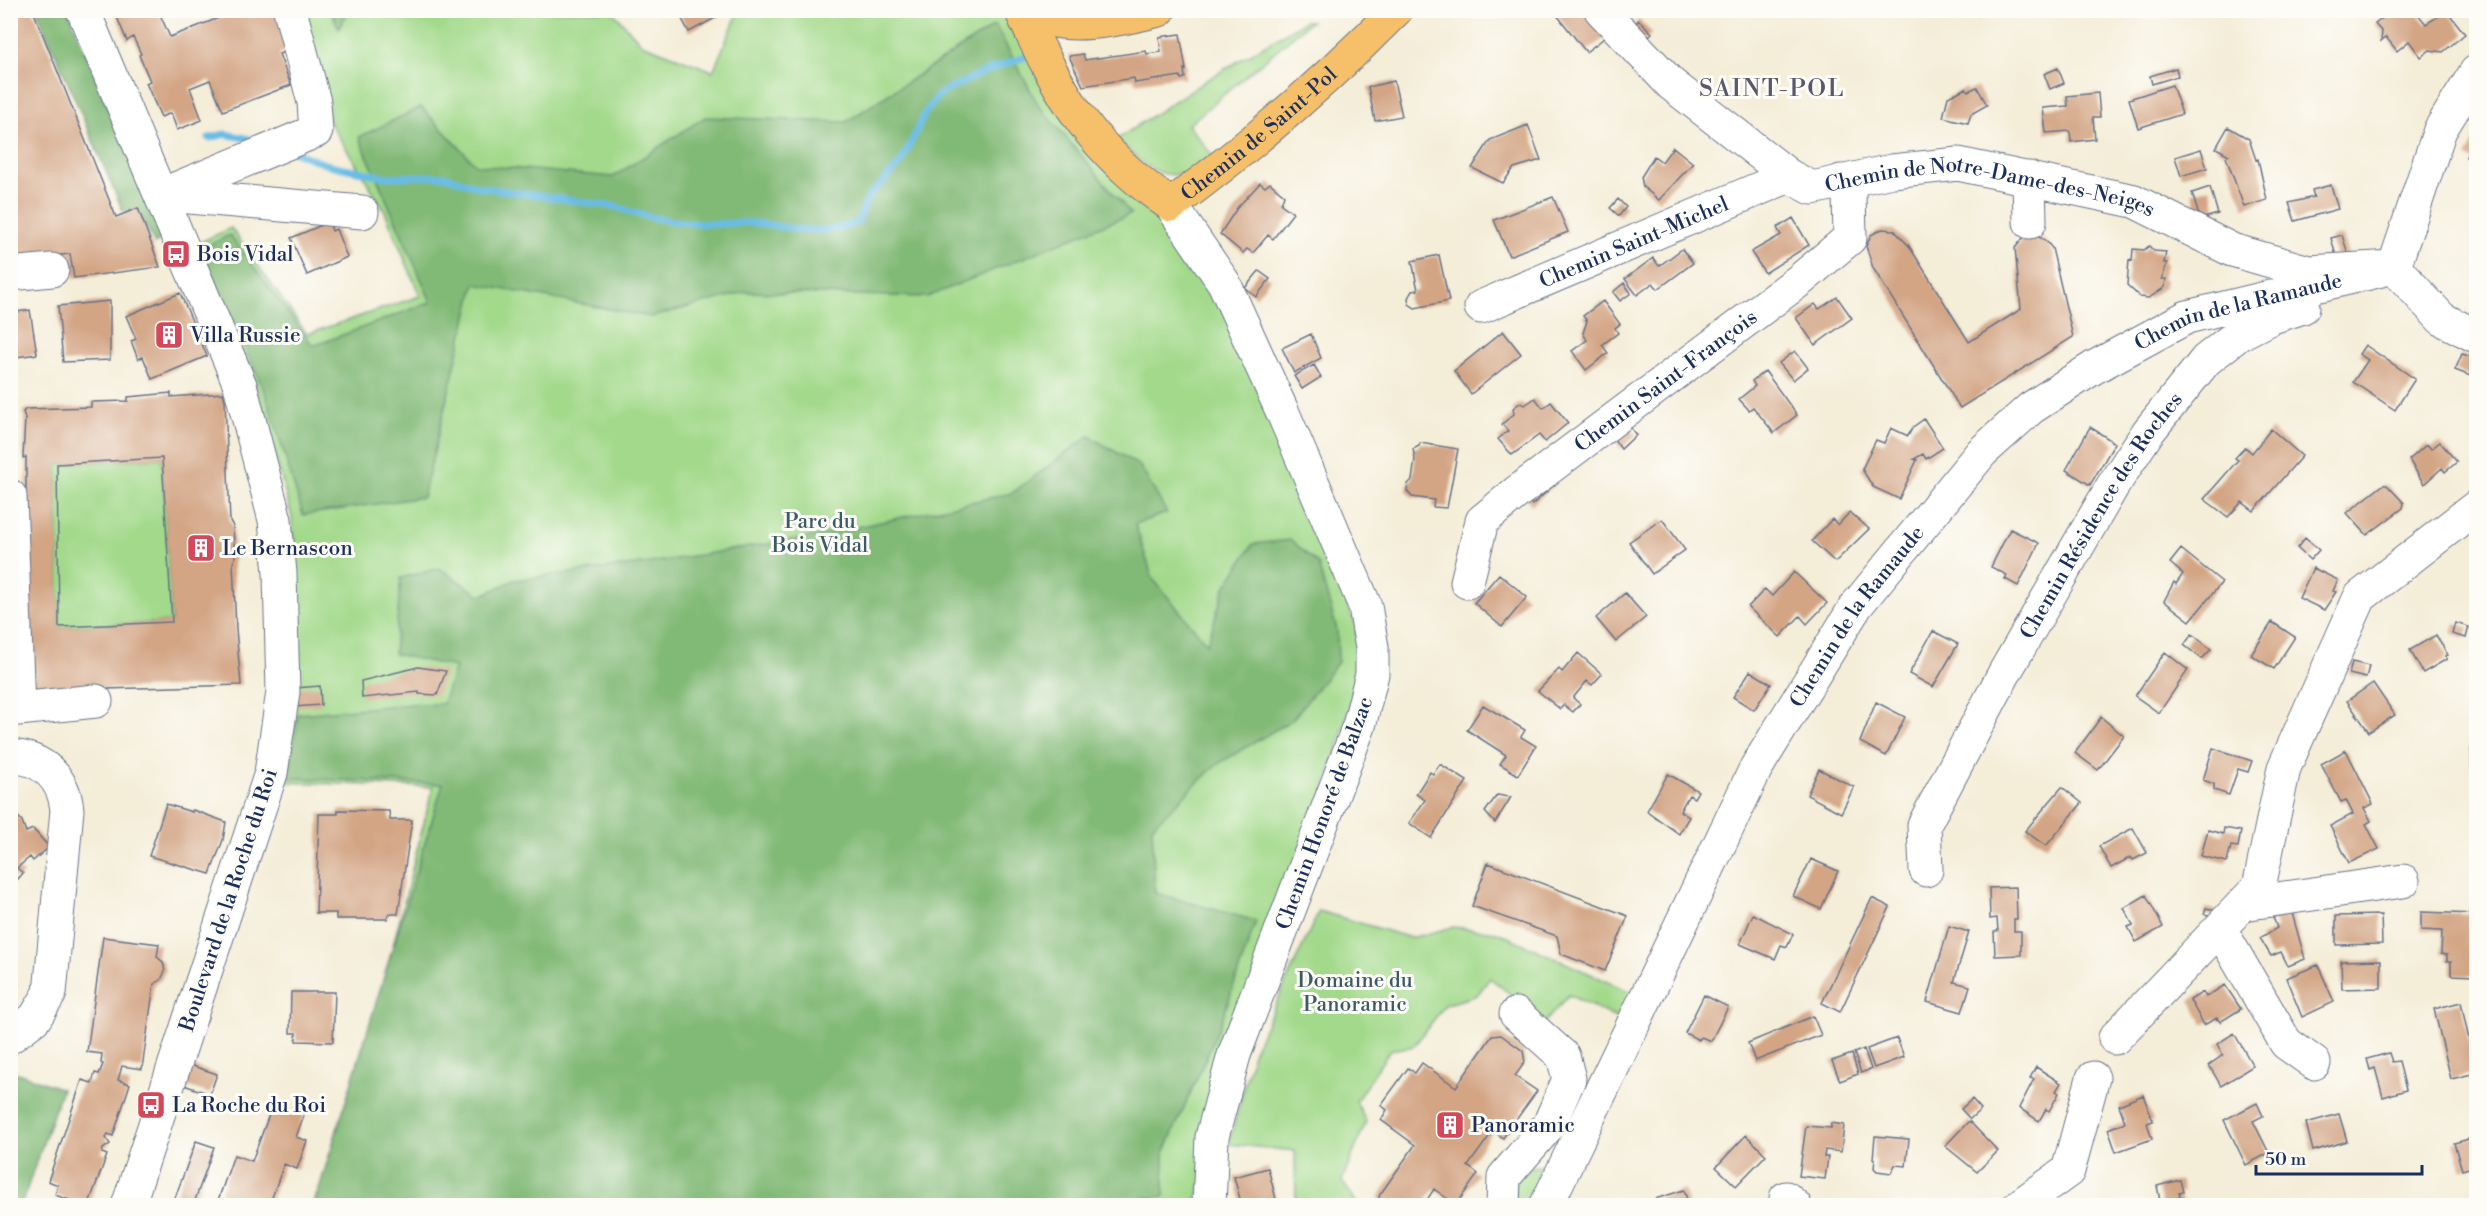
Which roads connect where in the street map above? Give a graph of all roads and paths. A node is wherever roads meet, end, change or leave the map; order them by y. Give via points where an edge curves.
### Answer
1 (83, 10) edge
2 (290, 10) edge
3 (1160, 10) edge
4 (1396, 10) edge
5 (1601, 10) edge
6 (1025, 12) edge
7 (2476, 72) edge
8 (1789, 176) junction
9 (2029, 178) junction
10 (1841, 180) junction
11 (161, 195) junction
12 (1171, 205) junction
13 (362, 212) dead end
14 (2030, 222) dead end
15 (2394, 267) junction
16 (52, 270) dead end
17 (10, 274) edge
18 (1481, 307) dead end
19 (2476, 336) edge
20 (10, 496) edge
21 (2476, 507) edge
22 (1467, 582) dead end
23 (96, 701) dead end
24 (10, 756) edge
25 (1926, 870) dead end
26 (2403, 881) dead end
27 (2243, 904) junction
28 (2220, 929) junction
29 (1516, 1014) dead end
30 (10, 1037) edge
31 (2115, 1038) dead end
32 (2314, 1063) dead end
33 (2093, 1078) dead end
34 (1549, 1125) junction
35 (1581, 1137) junction
36 (128, 1206) edge
37 (1209, 1206) edge
38 (1503, 1206) edge
39 (1546, 1206) edge
40 (2019, 1206) edge

1 - 11 street, Boulevard de la Roche du Roi
2 - 11 street via 314,102 316,131
3 - 6 main road via 1069,24
4 - 12 main road, Chemin de Saint-Pol via 1230,161
5 - 8 street, Chemin de Notre-Dame-des-Neiges via 1671,84
6 - 12 main road, Chemin de Saint-Pol via 1048,69 1076,114 1113,159
7 - 15 street via 2439,130
8 - 10 street, Chemin de Notre-Dame-des-Neiges via 1812,188
8 - 18 street, Chemin Saint-Michel
9 - 10 street, Chemin de Notre-Dame-des-Neiges via 1958,164
9 - 14 street
9 - 15 street, Chemin de Notre-Dame-des-Neiges via 2133,201 2232,250 2309,272
10 - 22 street, Chemin Saint-François via 1849,193 1850,238 1482,521
11 - 13 street
11 - 36 street, Boulevard de la Roche du Roi via 240,385 257,445 275,520 283,692 271,773
12 - 37 street, Chemin Honoré de Balzac via 1224,283 1284,413 1365,606 1372,648 1372,674 1359,726 1234,1055 1212,1137
15 - 19 street via 2442,319
15 - 25 street, Chemin Résidence des Roches via 2388,279 2373,289 2272,317 2239,334 2206,360 2182,387 2112,487 2004,672 1924,825
15 - 35 street, Chemin de la Ramaude via 2187,317 2093,368 2040,403 1982,452 1856,606 1756,768
16 - 17 street
20 - 23 street via 18,709
21 - 27 street via 2360,597 2284,768 2259,886
24 - 30 street via 31,760 50,770 64,794 67,810 50,993 35,1018
26 - 27 street
27 - 28 street
28 - 31 street
28 - 32 street via 2286,1043
29 - 34 street via 1563,1056 1569,1079
33 - 40 street via 2068,1171
34 - 35 street
34 - 38 street via 1504,1177
35 - 39 street, Chemin de la Ramaude

